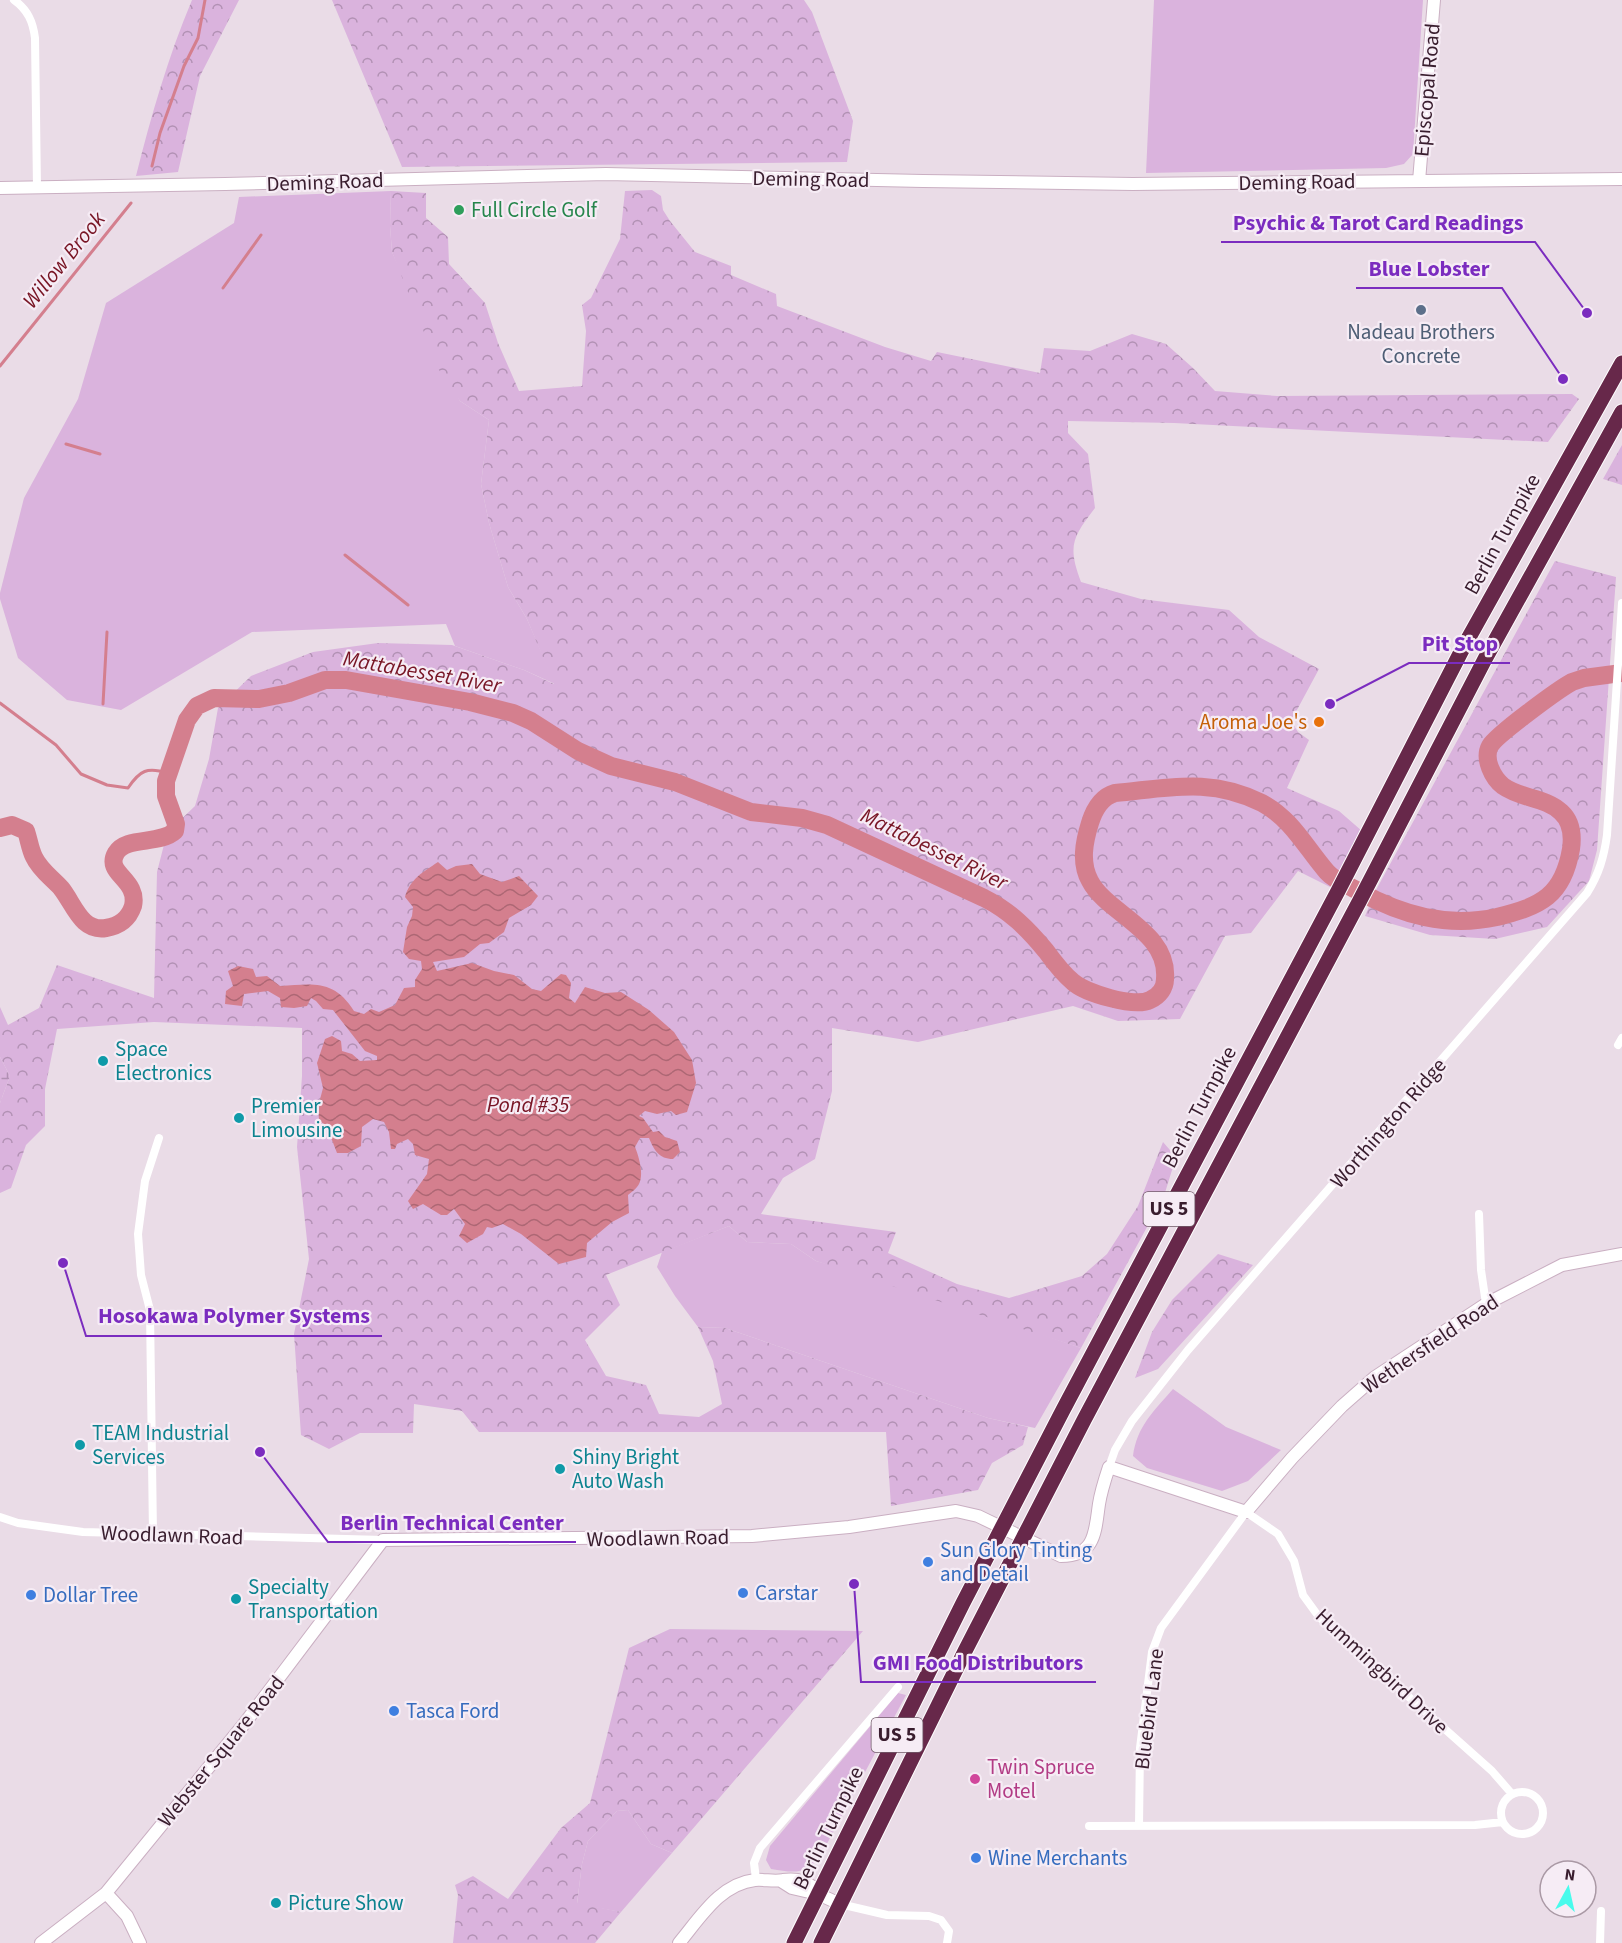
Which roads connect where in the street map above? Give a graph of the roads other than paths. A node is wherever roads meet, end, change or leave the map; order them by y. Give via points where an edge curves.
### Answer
1 (14, 0) edge
2 (1434, 0) edge
3 (1622, 179) edge
4 (1419, 181) junction
5 (0, 188) edge
6 (37, 188) junction
7 (1622, 363) edge
8 (1622, 412) edge
9 (1622, 603) edge
10 (159, 1138) dead end
11 (1479, 1214) dead end
12 (1622, 1254) edge
13 (1486, 1304) junction
14 (1109, 1467) junction
15 (1246, 1512) junction
16 (0, 1517) edge
17 (1002, 1527) junction
18 (153, 1535) junction
19 (1023, 1538) junction
20 (383, 1540) junction
21 (898, 1687) dead end
22 (1512, 1794) junction
23 (1503, 1822) junction
24 (1089, 1826) dead end
25 (1139, 1826) junction
26 (756, 1880) junction
27 (106, 1893) junction
28 (818, 1894) junction
29 (840, 1904) junction
30 (1601, 1911) dead end
31 (41, 1943) edge
32 (140, 1943) edge
33 (679, 1943) edge
34 (794, 1943) edge
35 (821, 1943) edge
36 (947, 1943) edge
37 (1600, 1943) edge

1 - 6 street via 30,16 35,38
2 - 4 street, Episcopal Road
3 - 4 street, Deming Road
4 - 6 street, Deming Road via 1116,184 606,174
5 - 6 street, Deming Road
7 - 17 highway, Berlin Turnpike / US 5 via 1463,648
8 - 19 highway, US 5 via 1485,659
9 - 14 street, Worthington Ridge via 1607,835 1595,880 1518,974 1188,1350 1132,1421
10 - 18 street via 145,1181 138,1234 141,1275 150,1310
11 - 13 street
12 - 13 street, Wethersfield Road via 1562,1265
13 - 15 street, Wethersfield Road via 1375,1377 1292,1458
14 - 15 street, Hummingbird Drive
14 - 19 street, Worthington Ridge via 1095,1535 1082,1552 1061,1556
15 - 22 street, Hummingbird Drive via 1278,1534 1294,1561 1303,1594 1319,1617 1492,1771
15 - 25 street, Bluebird Lane via 1161,1629 1152,1652 1140,1748
16 - 18 street, Woodlawn Road via 82,1532
17 - 19 street, Woodlawn Road
17 - 20 street, Woodlawn Road via 956,1511 752,1536
17 - 28 highway, Berlin Turnpike / US 5
18 - 20 street, Woodlawn Road
19 - 29 highway, US 5
20 - 27 street, Webster Square Road via 244,1724
21 - 26 street via 760,1848 754,1863
22 - 23 street via 1502,1807
22 - 23 street via 1525,1792 1536,1798 1542,1820 1534,1830 1522,1834 1511,1831
23 - 25 street
24 - 25 street
26 - 28 street via 795,1879 809,1883
26 - 33 street via 736,1885 718,1897
27 - 31 street, Webster Square Road
27 - 32 street via 125,1913
28 - 29 street
28 - 34 highway, Berlin Turnpike / US 5
29 - 35 highway, US 5
29 - 36 street via 887,1915 941,1920 950,1931
30 - 37 street

